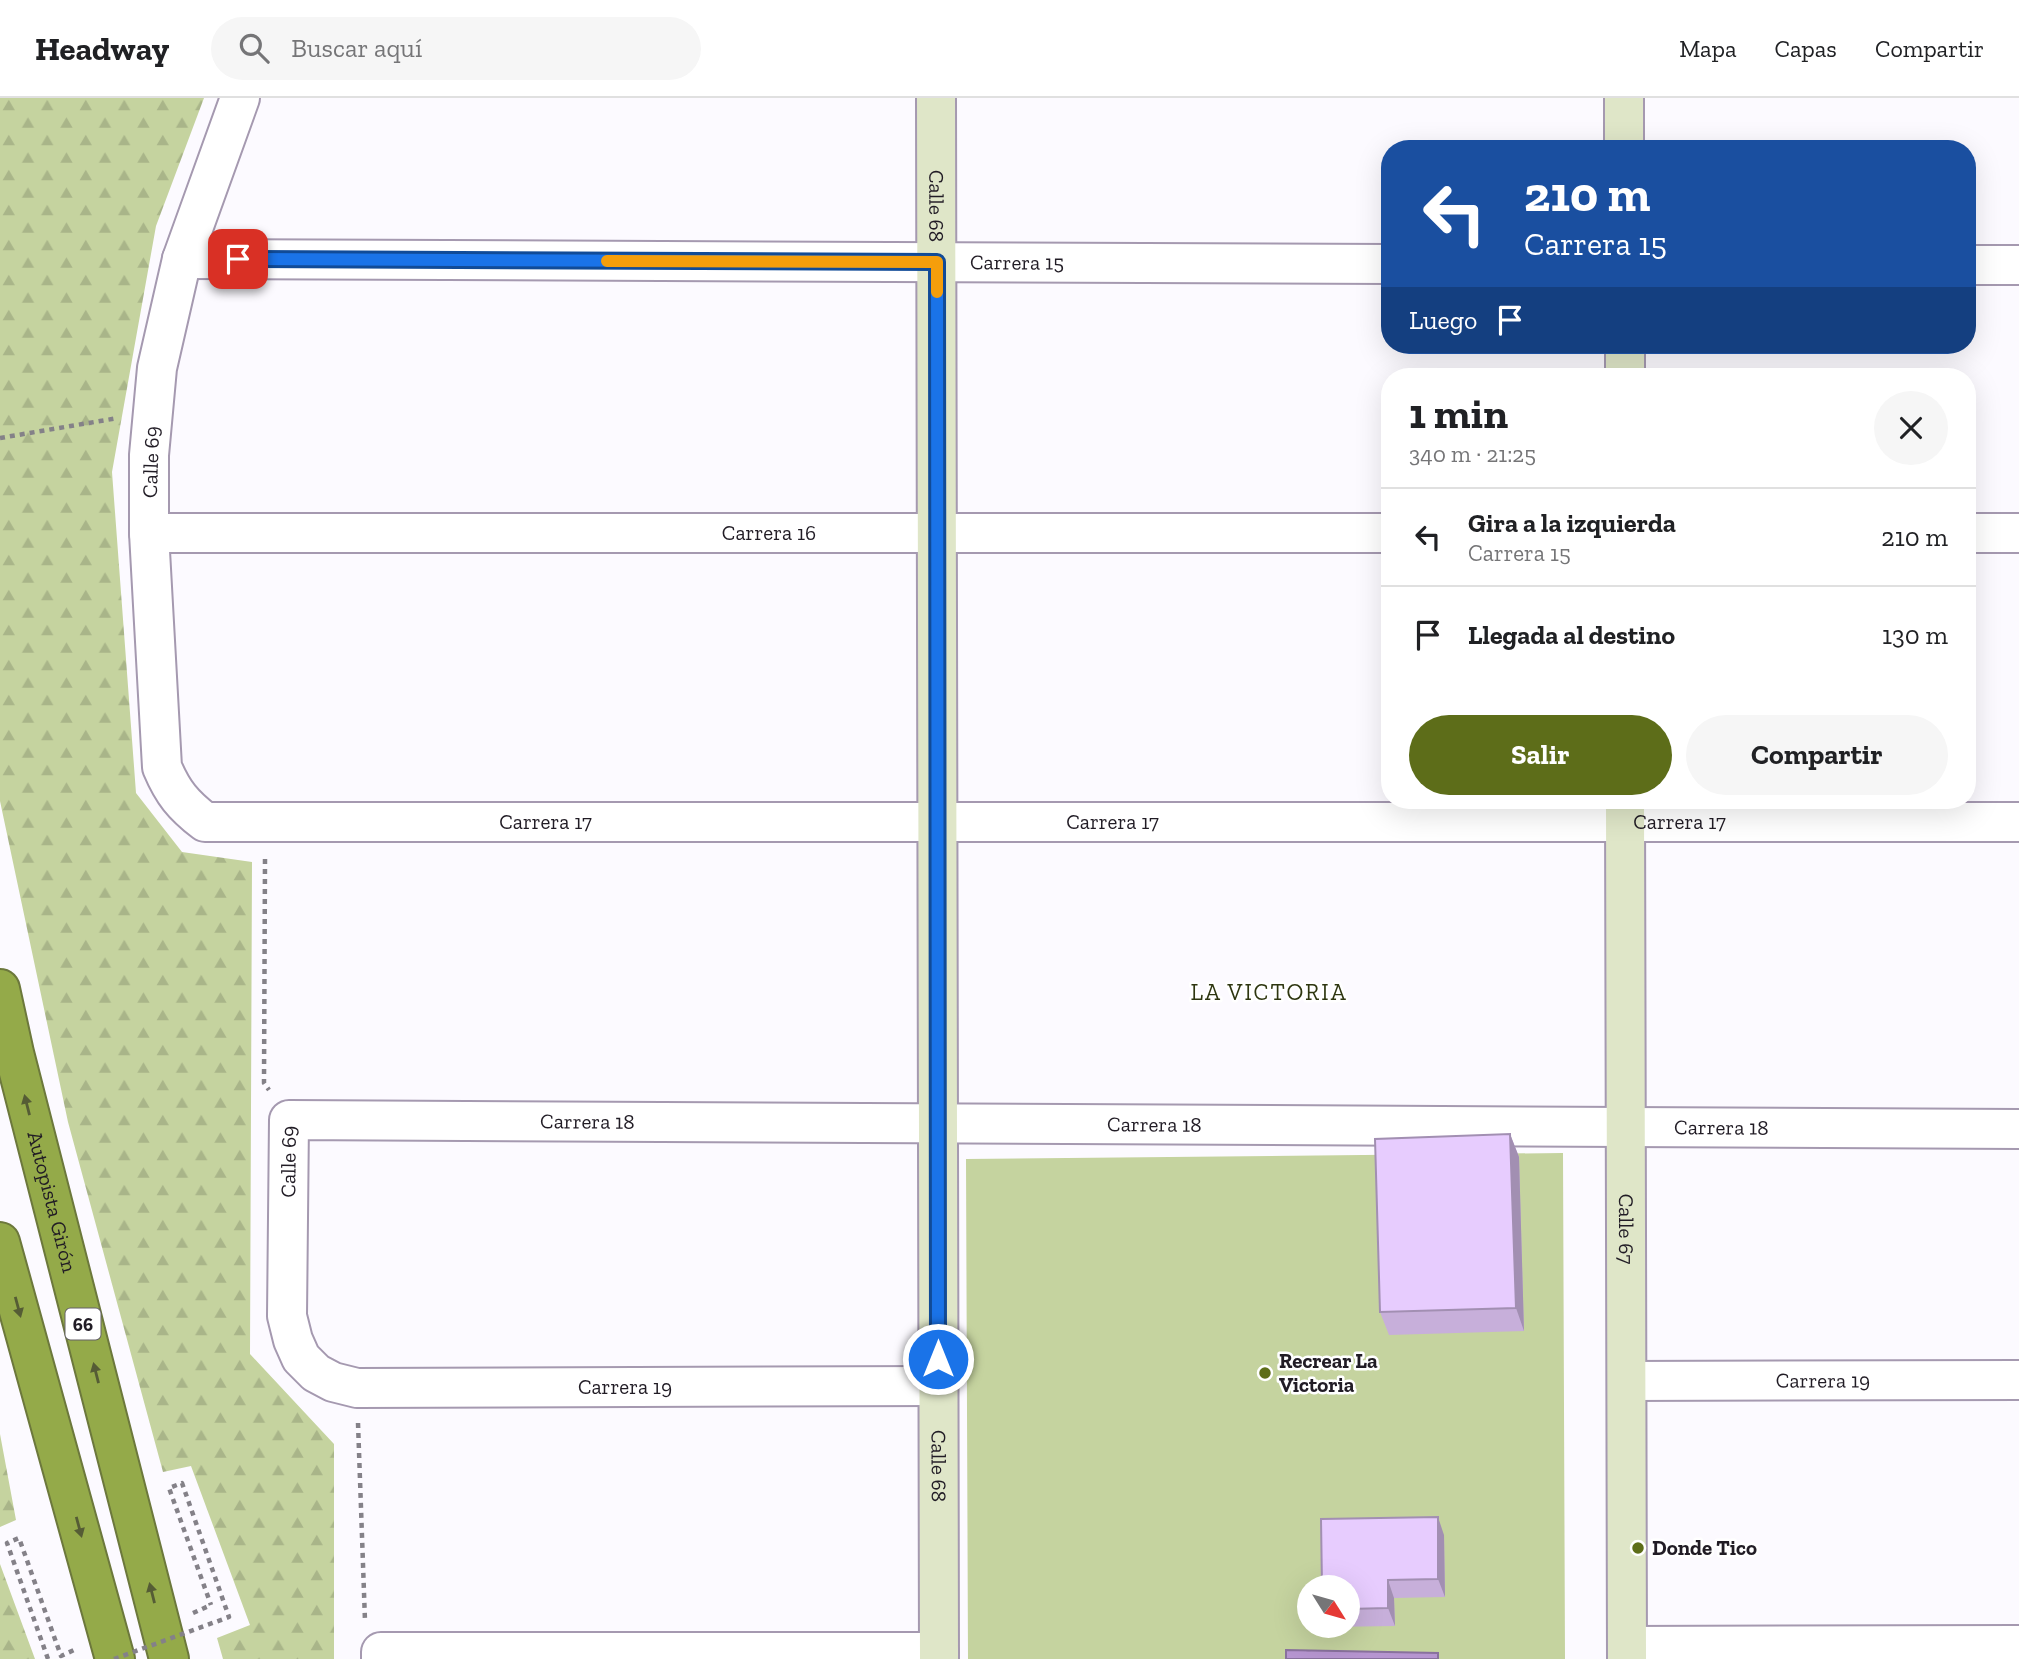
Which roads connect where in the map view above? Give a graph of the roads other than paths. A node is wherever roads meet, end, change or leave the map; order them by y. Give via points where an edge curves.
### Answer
1 (240, 98) edge
2 (936, 98) edge
3 (1624, 98) edge
4 (1624, 140) edge
5 (182, 259) junction
6 (937, 262) junction
7 (1381, 264) edge
8 (1976, 265) edge
9 (2019, 265) edge
10 (149, 533) junction
11 (937, 533) junction
12 (1381, 533) edge
13 (1976, 533) edge
14 (2019, 533) edge
15 (1625, 811) edge
16 (205, 822) joint
17 (937, 822) junction
18 (2019, 822) edge
19 (0, 989) edge
20 (289, 1120) joint
21 (938, 1123) junction
22 (1626, 1127) junction
23 (2019, 1129) edge
24 (0, 1242) edge
25 (316, 1373) joint
26 (2019, 1380) edge
27 (1627, 1381) junction
28 (938, 1386) junction
29 (2019, 1645) edge
30 (1627, 1652) edge
31 (381, 1655) edge
32 (939, 1656) edge
33 (115, 1659) edge
34 (169, 1659) edge

1 - 5 street, Calle 69
2 - 6 street, Calle 68
3 - 4 street
5 - 6 street, Carrera 15
5 - 10 street, Calle 69 via 157,368 149,455
6 - 7 street, Carrera 15
6 - 11 street, Calle 68
8 - 9 street
10 - 11 street, Carrera 16
10 - 16 street, Calle 69 via 162,767 185,806
11 - 12 street, Carrera 16
11 - 17 street, Calle 68
13 - 14 street
15 - 17 street, Carrera 17
15 - 18 street, Carrera 17
15 - 22 street, Calle 67
16 - 17 street, Carrera 17
17 - 21 street, Calle 68
34 -> 19 highway, Autopista Girón / 66
20 - 21 street, Carrera 18
20 - 25 street, Calle 69 via 287,1316 301,1358
21 - 22 street, Carrera 18
21 - 28 street, Calle 68
22 - 23 street, Carrera 18
22 - 27 street, Calle 67
24 -> 33 highway
25 - 28 street, Carrera 19 via 357,1388
26 - 27 street, Carrera 19
27 - 30 street, Calle 67
28 - 32 street, Calle 68
29 - 30 street
31 - 32 street

